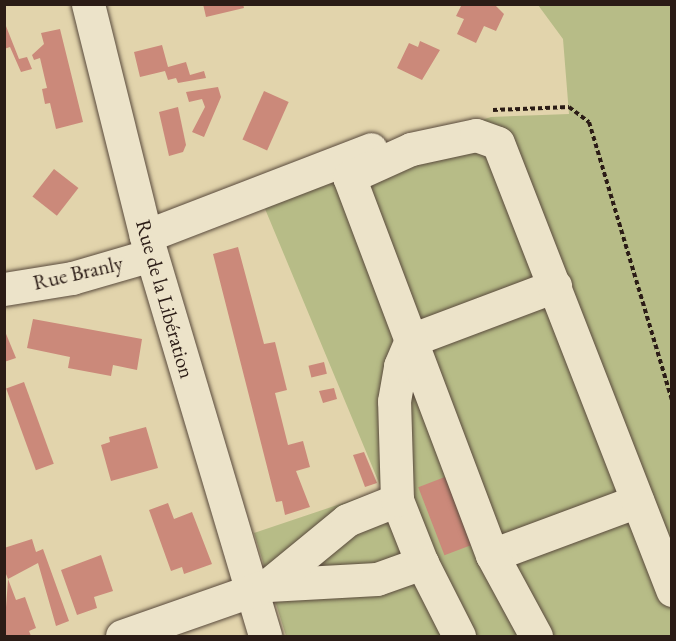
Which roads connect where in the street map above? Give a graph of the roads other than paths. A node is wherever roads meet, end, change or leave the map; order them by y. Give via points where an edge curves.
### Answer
1 (88, 4) edge
2 (468, 116) road end
3 (148, 245) junction
4 (555, 286) junction
5 (4, 289) edge
6 (411, 340) junction
7 (397, 500) junction
8 (636, 501) junction
9 (492, 555) junction
10 (422, 563) junction
11 (260, 588) junction
12 (672, 590) edge
13 (122, 636) edge
14 (265, 636) edge
15 (459, 636) edge
16 (536, 636) edge

1 - 3 street, Rue de la Libération
2 - 3 street, Rue Branly via 380,145
3 - 5 street, Rue Branly via 72,278
3 - 11 street, Rue de la Libération
4 - 6 street
4 - 6 street via 498,143 476,135 411,149 349,177
4 - 8 street
6 - 7 street via 400,366 394,401
6 - 9 street
7 - 10 street
7 - 11 street via 347,520
8 - 9 street
8 - 12 street
9 - 16 street
10 - 11 street via 377,579
10 - 15 street
11 - 13 street
11 - 14 street, Rue de la Libération

